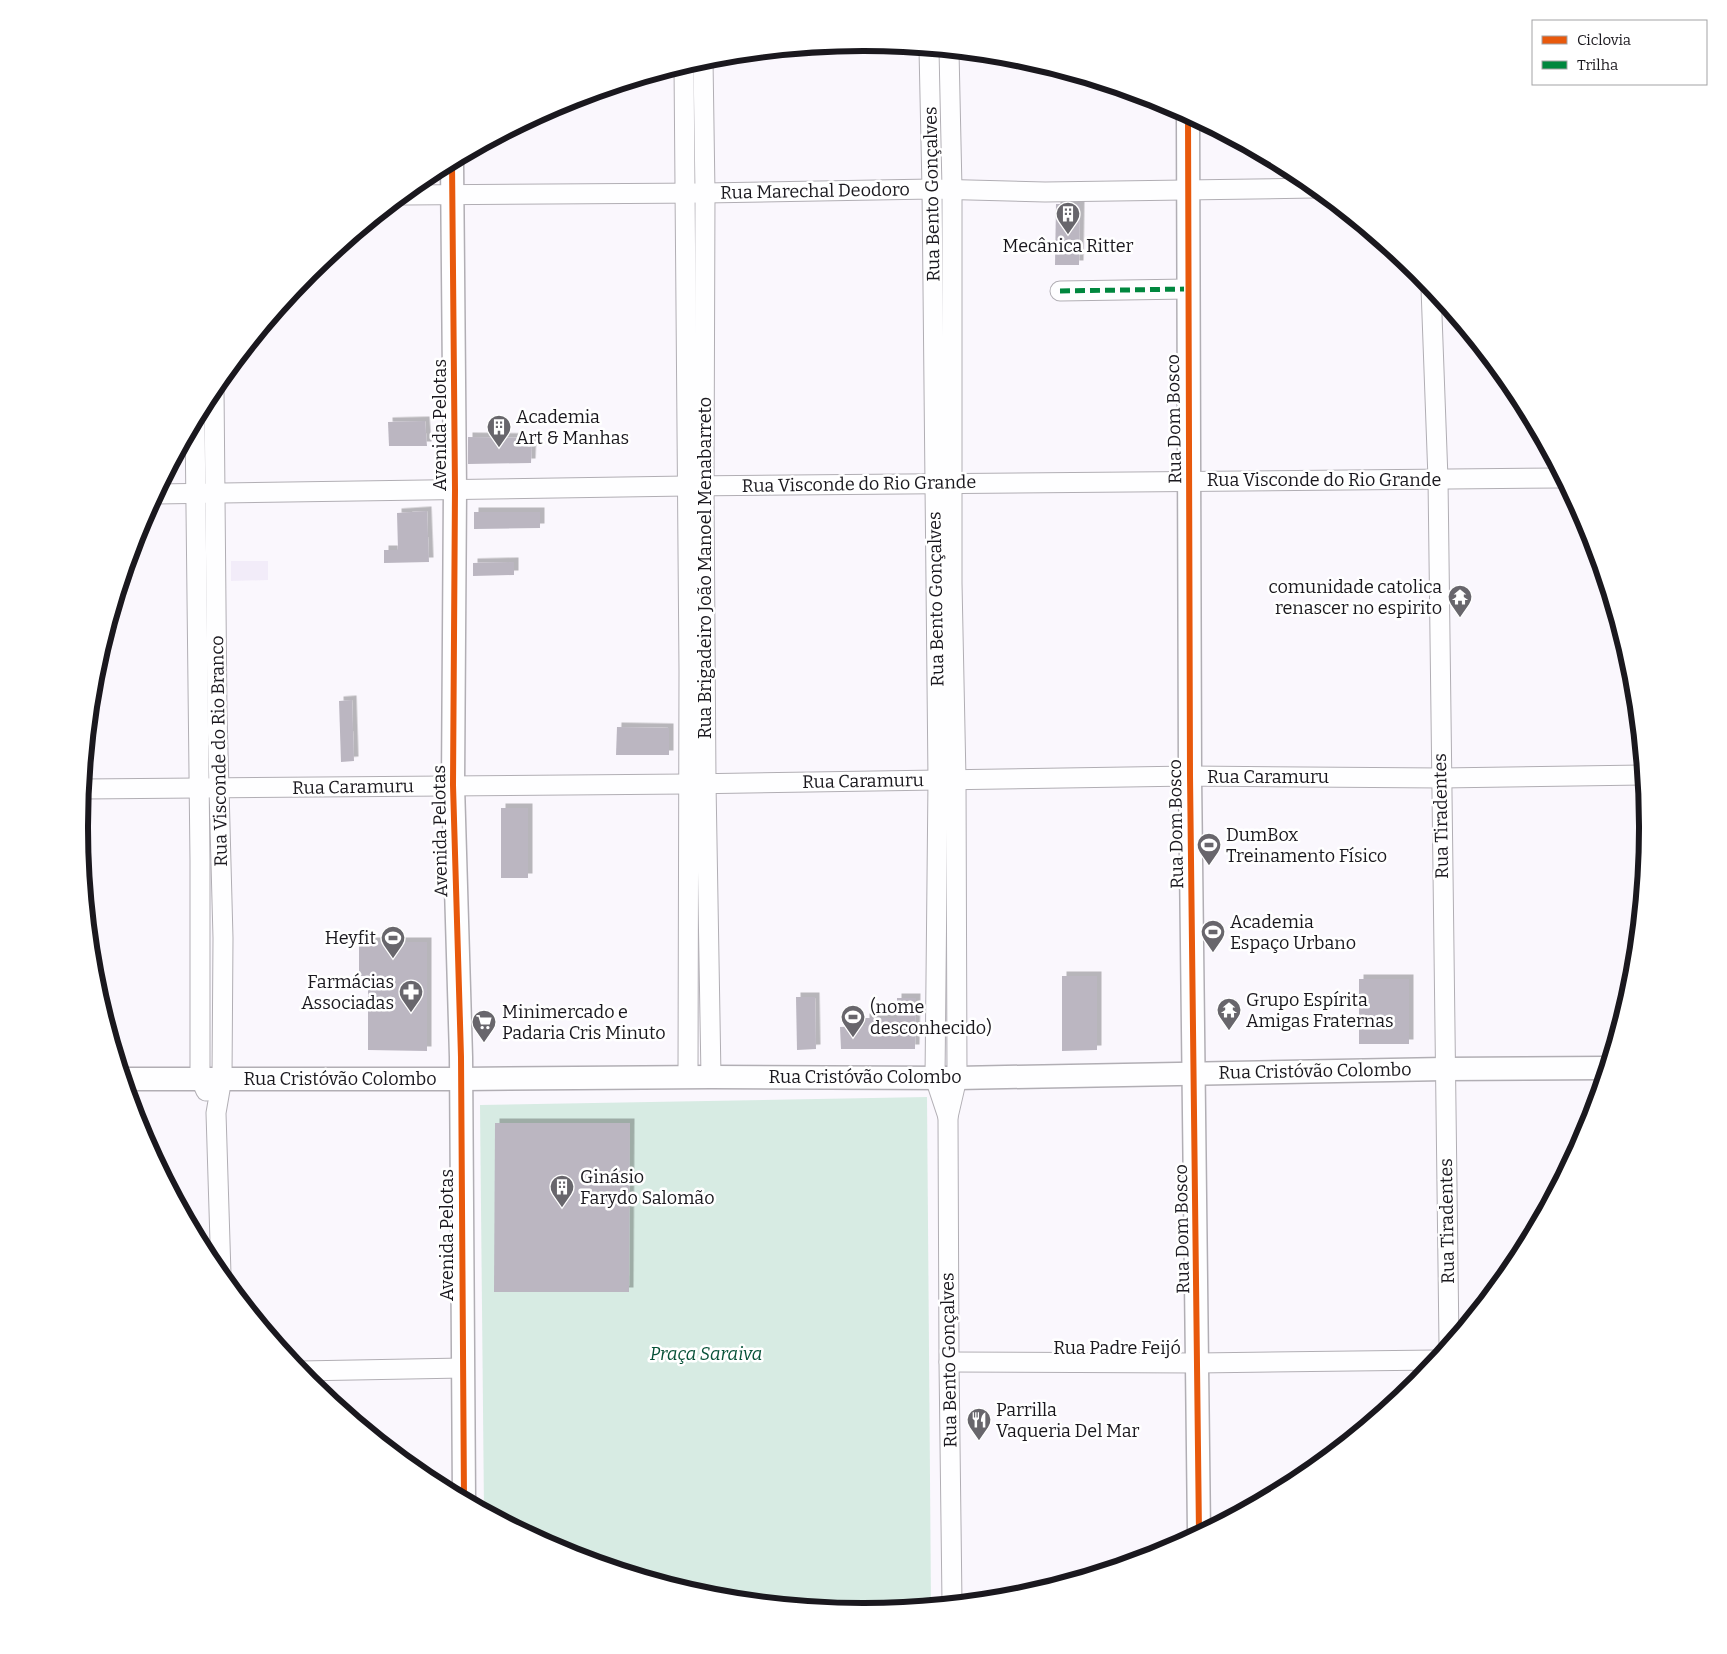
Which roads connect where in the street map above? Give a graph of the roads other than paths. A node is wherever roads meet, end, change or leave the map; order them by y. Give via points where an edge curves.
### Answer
1 (929, 54) edge
2 (949, 56) edge
3 (703, 68) edge
4 (684, 73) edge
5 (1188, 122) edge
6 (452, 170) edge
7 (1303, 188) edge
8 (932, 189) junction
9 (952, 189) junction
10 (1187, 190) junction
11 (705, 193) junction
12 (416, 194) edge
13 (452, 194) junction
14 (685, 194) junction
15 (942, 282) junction
16 (1188, 288) junction
17 (1060, 291) dead end
18 (1431, 299) edge
19 (202, 422) edge
20 (1556, 478) edge
21 (1438, 479) junction
22 (1190, 480) junction
23 (944, 484) junction
24 (696, 486) junction
25 (455, 490) junction
26 (163, 494) edge
27 (205, 494) junction
28 (207, 589) junction
29 (198, 714) junction
30 (217, 714) junction
31 (1638, 775) edge
32 (1190, 776) junction
33 (1440, 778) junction
34 (947, 780) junction
35 (697, 783) junction
36 (453, 785) junction
37 (199, 789) junction
38 (220, 789) junction
39 (89, 790) edge
40 (222, 860) junction
41 (200, 861) junction
42 (687, 870) junction
43 (708, 871) junction
44 (199, 937) junction
45 (223, 938) junction
46 (1600, 1068) edge
47 (1444, 1069) junction
48 (1195, 1073) junction
49 (688, 1077) junction
50 (711, 1077) junction
51 (211, 1078) junction
52 (935, 1078) junction
53 (957, 1078) junction
54 (130, 1079) edge
55 (461, 1079) junction
56 (948, 1117) junction
57 (220, 1260) edge
58 (1449, 1336) edge
59 (1427, 1360) edge
60 (949, 1362) junction
61 (1198, 1363) junction
62 (463, 1368) junction
63 (309, 1370) edge
64 (464, 1491) edge
65 (1200, 1526) edge
66 (952, 1597) edge

1 - 8 street, Rua Bento Gonçalves
2 - 9 street, Rua Bento Gonçalves
3 - 11 street, Rua Brigadeiro João Manoel Menabarreto
4 - 14 street, Rua Brigadeiro João Manoel Menabarreto
5 - 10 street, Rua Dom Bosco
6 - 13 street, Avenida Pelotas
7 - 10 street, Rua Marechal Deodoro
8 - 9 street, Rua Marechal Deodoro
8 - 11 street, Rua Marechal Deodoro
8 - 15 street, Rua Bento Gonçalves
9 - 10 street, Rua Marechal Deodoro via 1045,192
9 - 15 street, Rua Bento Gonçalves
10 - 16 street, Rua Dom Bosco
11 - 14 street, Rua Marechal Deodoro
11 - 24 street, Rua Brigadeiro João Manoel Menabarreto
12 - 13 street, Rua Marechal Deodoro
13 - 14 street, Rua Marechal Deodoro
13 - 25 street, Avenida Pelotas
14 - 24 street, Rua Brigadeiro João Manoel Menabarreto
15 - 23 street, Rua Bento Gonçalves
16 - 17 street
16 - 22 street, Rua Dom Bosco
18 - 21 street, Rua Tiradentes
19 - 27 street, Rua Visconde do Rio Branco
20 - 21 street, Rua Visconde do Rio Grande
21 - 22 street, Rua Visconde do Rio Grande
21 - 33 street, Rua Tiradentes
22 - 23 street, Rua Visconde do Rio Grande
22 - 32 street, Rua Dom Bosco
23 - 24 street, Rua Visconde do Rio Grande
23 - 34 street, Rua Bento Gonçalves
24 - 25 street, Rua Visconde do Rio Grande
24 - 35 street, Rua Brigadeiro João Manoel Menabarreto
25 - 27 street, Rua Visconde do Rio Grande
25 - 36 street, Avenida Pelotas
26 - 27 street, Rua Visconde do Rio Grande
27 - 28 street, Rua Visconde do Rio Branco
28 - 29 street, Rua Visconde do Rio Branco
28 - 30 street, Rua Visconde do Rio Branco
29 - 30 street
29 - 37 street, Rua Visconde do Rio Branco
30 - 38 street, Rua Visconde do Rio Branco
31 - 33 street, Rua Caramuru
32 - 33 street, Rua Caramuru
32 - 34 street, Rua Caramuru
32 - 48 street, Rua Dom Bosco
33 - 47 street, Rua Tiradentes
34 - 35 street, Rua Caramuru
34 - 52 street, Rua Bento Gonçalves
34 - 53 street, Rua Bento Gonçalves
35 - 36 street, Rua Caramuru
35 - 42 street, Rua Brigadeiro João Manoel Menabarreto
35 - 43 street, Rua Brigadeiro João Manoel Menabarreto
36 - 38 street, Rua Caramuru
36 - 55 street, Avenida Pelotas
37 - 38 street, Rua Caramuru
37 - 39 street, Rua Caramuru
37 - 41 street, Rua Visconde do Rio Branco
38 - 40 street, Rua Visconde do Rio Branco
40 - 41 street
40 - 45 street, Rua Visconde do Rio Branco
41 - 44 street, Rua Visconde do Rio Branco
42 - 43 street
42 - 49 street, Rua Brigadeiro João Manoel Menabarreto
43 - 50 street, Rua Brigadeiro João Manoel Menabarreto
44 - 45 street
44 - 51 street, Rua Visconde do Rio Branco
45 - 51 street, Rua Visconde do Rio Branco
46 - 47 street, Rua Cristóvão Colombo
47 - 48 street, Rua Cristóvão Colombo
47 - 58 street, Rua Tiradentes
48 - 53 street, Rua Cristóvão Colombo
48 - 61 street, Rua Dom Bosco
49 - 50 street, Rua Cristóvão Colombo
49 - 55 street, Rua Cristóvão Colombo
50 - 52 street, Rua Cristóvão Colombo
51 - 54 street, Rua Cristóvão Colombo
51 - 55 street, Rua Cristóvão Colombo
51 - 57 street, Rua Visconde do Rio Branco via 216,1113
52 - 53 street, Rua Cristóvão Colombo
52 - 56 street, Rua Bento Gonçalves
53 - 56 street, Rua Bento Gonçalves
55 - 62 street, Avenida Pelotas
56 - 60 street, Rua Bento Gonçalves
59 - 61 street, Rua Padre Feijó
60 - 61 street, Rua Padre Feijó
60 - 66 street, Rua Bento Gonçalves
61 - 65 street, Rua Dom Bosco
62 - 63 street
62 - 64 street, Avenida Pelotas

